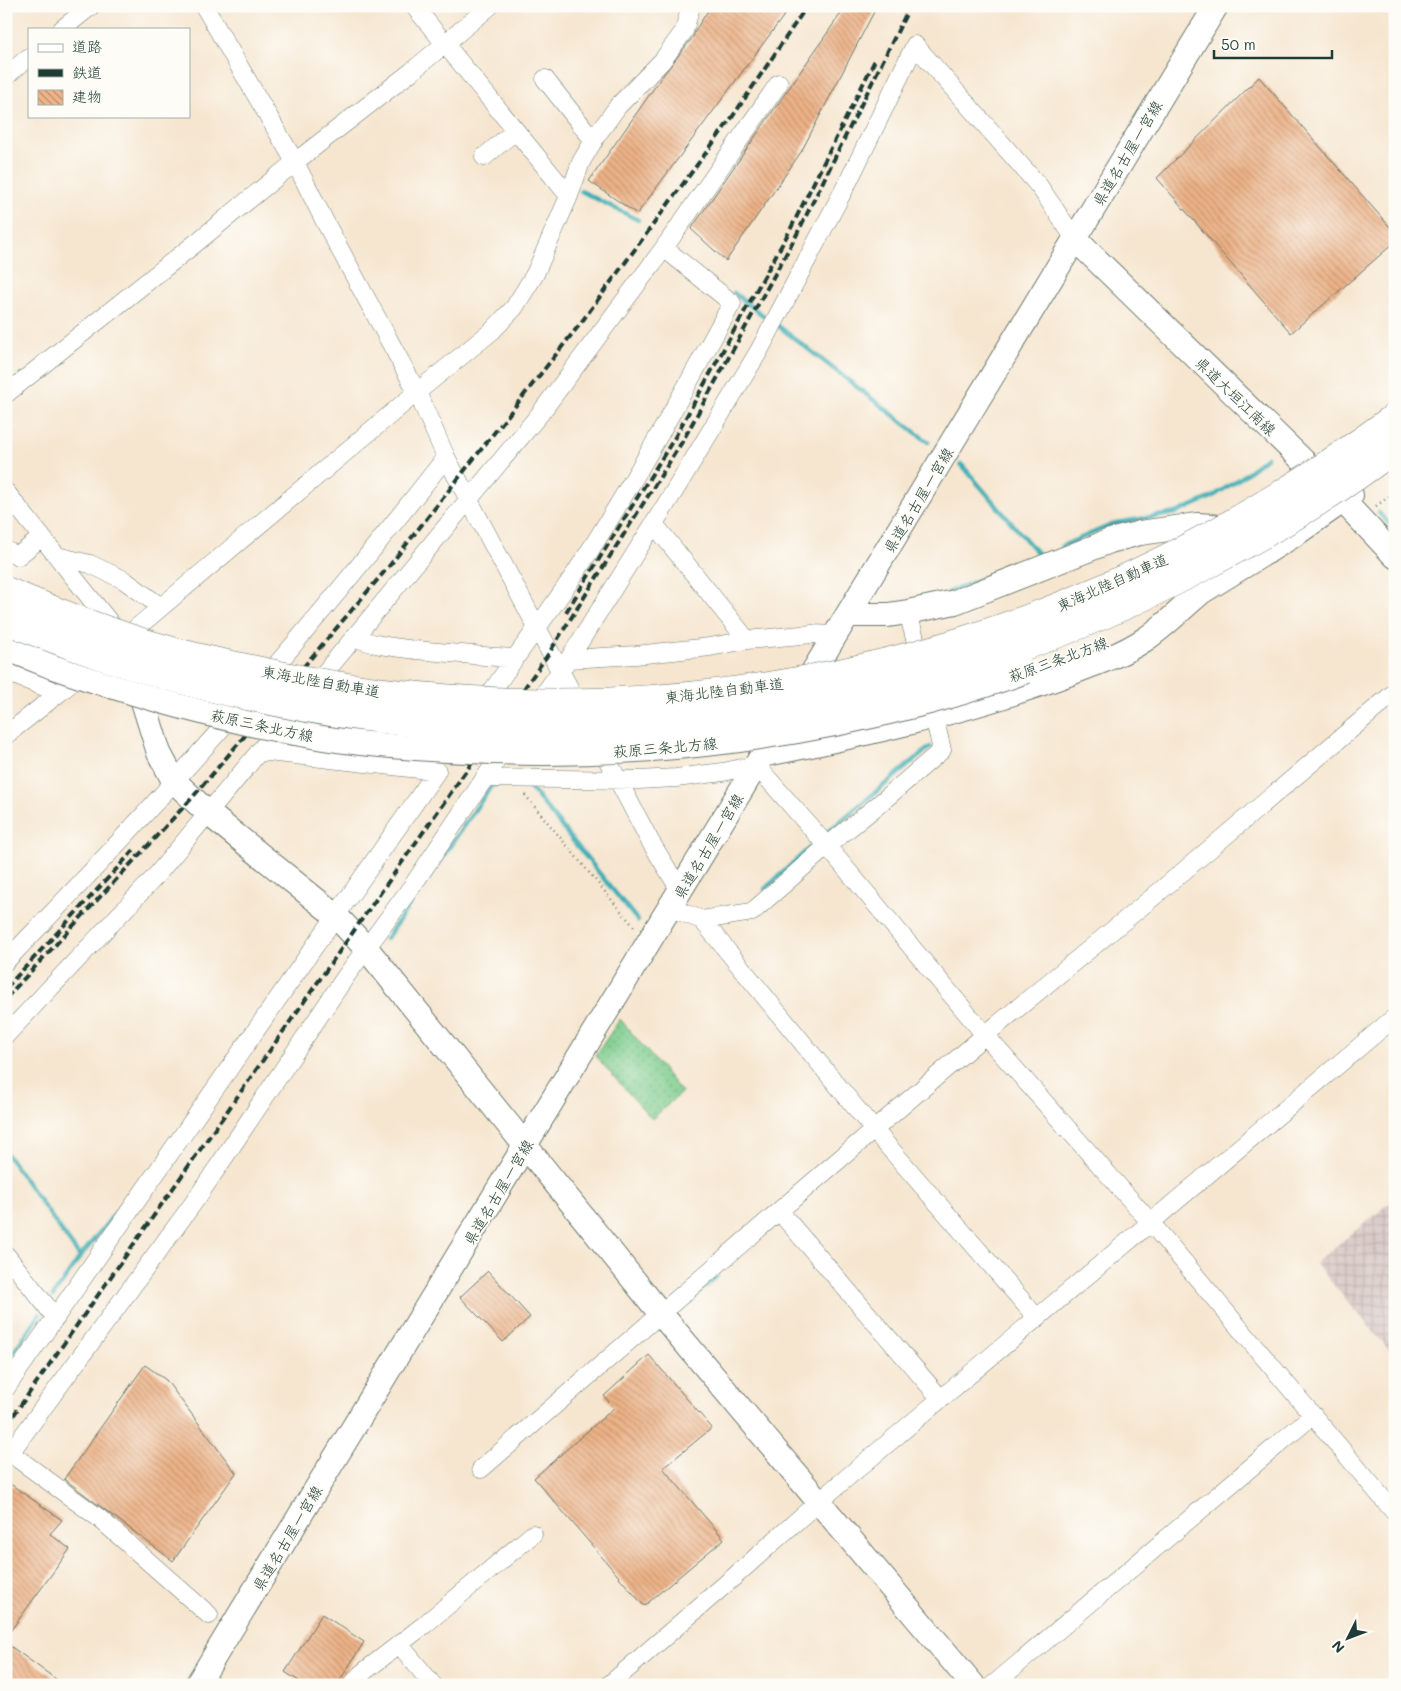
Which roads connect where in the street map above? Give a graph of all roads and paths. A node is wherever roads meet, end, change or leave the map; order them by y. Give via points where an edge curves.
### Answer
1 (91, 6) edge
2 (414, 6) edge
3 (490, 6) edge
4 (691, 6) edge
5 (1216, 6) edge
6 (207, 8) edge
7 (63, 28) edge
8 (445, 45) junction
9 (28, 57) edge
10 (6, 76) edge
11 (544, 79) dead end
12 (779, 83) dead end
13 (515, 130) junction
14 (594, 141) junction
15 (484, 157) dead end
16 (295, 162) junction
17 (569, 196) junction
18 (1075, 239) junction
19 (664, 248) junction
20 (417, 392) junction
21 (6, 394) edge
22 (1395, 406) edge
23 (1395, 417) edge
24 (1395, 448) edge
25 (446, 456) junction
26 (1395, 464) edge
27 (6, 492) edge
28 (1337, 494) junction
29 (469, 499) junction
30 (654, 524) junction
31 (42, 537) junction
32 (6, 550) edge
33 (1267, 552) junction
34 (57, 556) junction
35 (1395, 556) edge
36 (6, 591) edge
37 (1199, 594) junction
38 (161, 607) junction
39 (908, 612) junction
40 (848, 615) junction
41 (6, 620) edge
42 (538, 627) junction
43 (836, 635) junction
44 (355, 637) junction
45 (123, 639) junction
46 (747, 640) junction
47 (6, 648) edge
48 (514, 658) junction
49 (565, 664) junction
50 (6, 672) edge
51 (1395, 692) edge
52 (60, 693) junction
53 (935, 717) junction
54 (6, 735) edge
55 (259, 752) junction
56 (759, 760) junction
57 (437, 772) junction
58 (484, 778) junction
59 (617, 780) junction
60 (174, 781) junction
61 (521, 790) dead end
62 (208, 813) junction
63 (827, 846) junction
64 (676, 899) junction
65 (336, 916) junction
66 (702, 920) junction
67 (648, 945) junction
68 (366, 948) junction
69 (6, 961) edge
70 (1395, 1017) edge
71 (6, 1035) edge
72 (985, 1036) junction
73 (874, 1130) junction
74 (526, 1145) junction
75 (779, 1211) junction
76 (1150, 1223) junction
77 (6, 1255) edge
78 (661, 1314) junction
79 (56, 1318) junction
80 (1037, 1318) junction
81 (6, 1388) edge
82 (941, 1399) junction
83 (1313, 1415) junction
84 (8, 1452) edge
85 (482, 1469) dead end
86 (818, 1502) junction
87 (1395, 1512) edge
88 (533, 1534) dead end
89 (209, 1615) dead end
90 (399, 1644) junction
91 (197, 1685) edge
92 (352, 1685) edge
93 (433, 1685) edge
94 (609, 1685) edge
95 (972, 1685) edge
96 (993, 1685) edge

1 - 7 street
2 - 8 street
3 - 8 street
4 - 14 street via 684,31 662,61 618,106
5 - 18 main road, 県道名古屋一宮線
6 - 16 street
8 - 13 street
8 - 16 street
9 - 10 street
11 - 14 street
12 - 19 street
13 - 15 street
13 - 17 street
14 - 17 street via 581,162
16 - 20 street
16 - 21 street
17 - 20 street via 535,274 514,308 492,331
18 - 28 main road, 県道大垣江南線
18 - 30 street via 1039,186 916,45 850,180 759,351
18 - 40 main road, 県道名古屋一宮線
19 - 29 street via 539,415
19 - 42 street via 732,303 652,448
20 - 25 street
20 - 38 street
22 - 28 main road, 萩原三条北方線 via 1360,440
23 - 36 highway, 東海北陸自動車道, bridge via 1288,491 1220,530 1102,588 1035,615 900,659 758,688 688,696 550,703 464,700 379,692 299,680 133,640
24 - 41 highway, 東海北陸自動車道, bridge via 1305,511 1176,582 1113,612 910,683 839,700 736,717 619,728 546,730 455,727 367,717 204,687 124,664
25 - 29 street
25 - 60 street via 294,645
26 - 28 main road, 萩原三条北方線
27 - 31 street
28 - 33 main road, 萩原三条北方線 via 1315,511 1294,535
28 - 35 main road, 県道大垣江南線
29 - 42 street
29 - 44 street
30 - 46 street
30 - 49 street
31 - 32 street via 18,556
31 - 34 street
33 - 37 main road, 萩原三条北方線
33 - 39 main road via 1213,526 1140,533 1110,541 963,599
34 - 38 street via 90,564 124,580
34 - 45 street
37 - 47 main road, 萩原三条北方線, bridge via 1134,629 1027,671 922,704 771,736 648,750 589,753 394,746 323,738 184,707 102,684
37 - 53 main road via 1158,630 1131,648 1019,691
38 - 45 street
39 - 40 main road
39 - 53 street
40 - 43 main road, 県道名古屋一宮線
42 - 48 street
42 - 49 street
43 - 46 street
43 - 56 main road, 県道名古屋一宮線
44 - 48 street via 368,643 403,648
44 - 55 street
45 - 52 street
45 - 60 main road via 159,753
46 - 49 street
48 - 57 street
49 - 58 street
49 - 59 street
50 - 52 street
51 - 72 street
52 - 54 street
53 - 56 main road
53 - 63 street via 942,750
55 - 57 street
55 - 62 street
56 - 59 street via 723,772
56 - 63 street
56 - 64 main road, 県道名古屋一宮線
57 - 65 street
58 - 59 street
58 - 68 street via 461,826 420,885
59 - 64 street
60 - 62 main road
60 - 69 street via 129,833
61 - 67 path
62 - 65 main road
62 - 71 street via 154,877
63 - 66 street via 752,912
63 - 72 street
64 - 66 street
64 - 67 main road, 県道名古屋一宮線
65 - 68 main road
65 - 79 street
66 - 73 street
67 - 74 main road, 県道名古屋一宮線
68 - 74 main road
68 - 84 street via 197,1198
70 - 76 street
72 - 73 street
72 - 76 street
73 - 75 street
73 - 80 street
74 - 78 main road
74 - 91 main road, 県道名古屋一宮線
75 - 78 street
75 - 82 street
76 - 80 street
76 - 83 street
77 - 79 street
78 - 85 street
78 - 86 main road
79 - 81 street
80 - 82 street
82 - 86 street
83 - 87 street
83 - 96 street
84 - 89 street via 99,1518
86 - 94 street
86 - 95 main road
88 - 90 street
90 - 92 street
90 - 93 street

